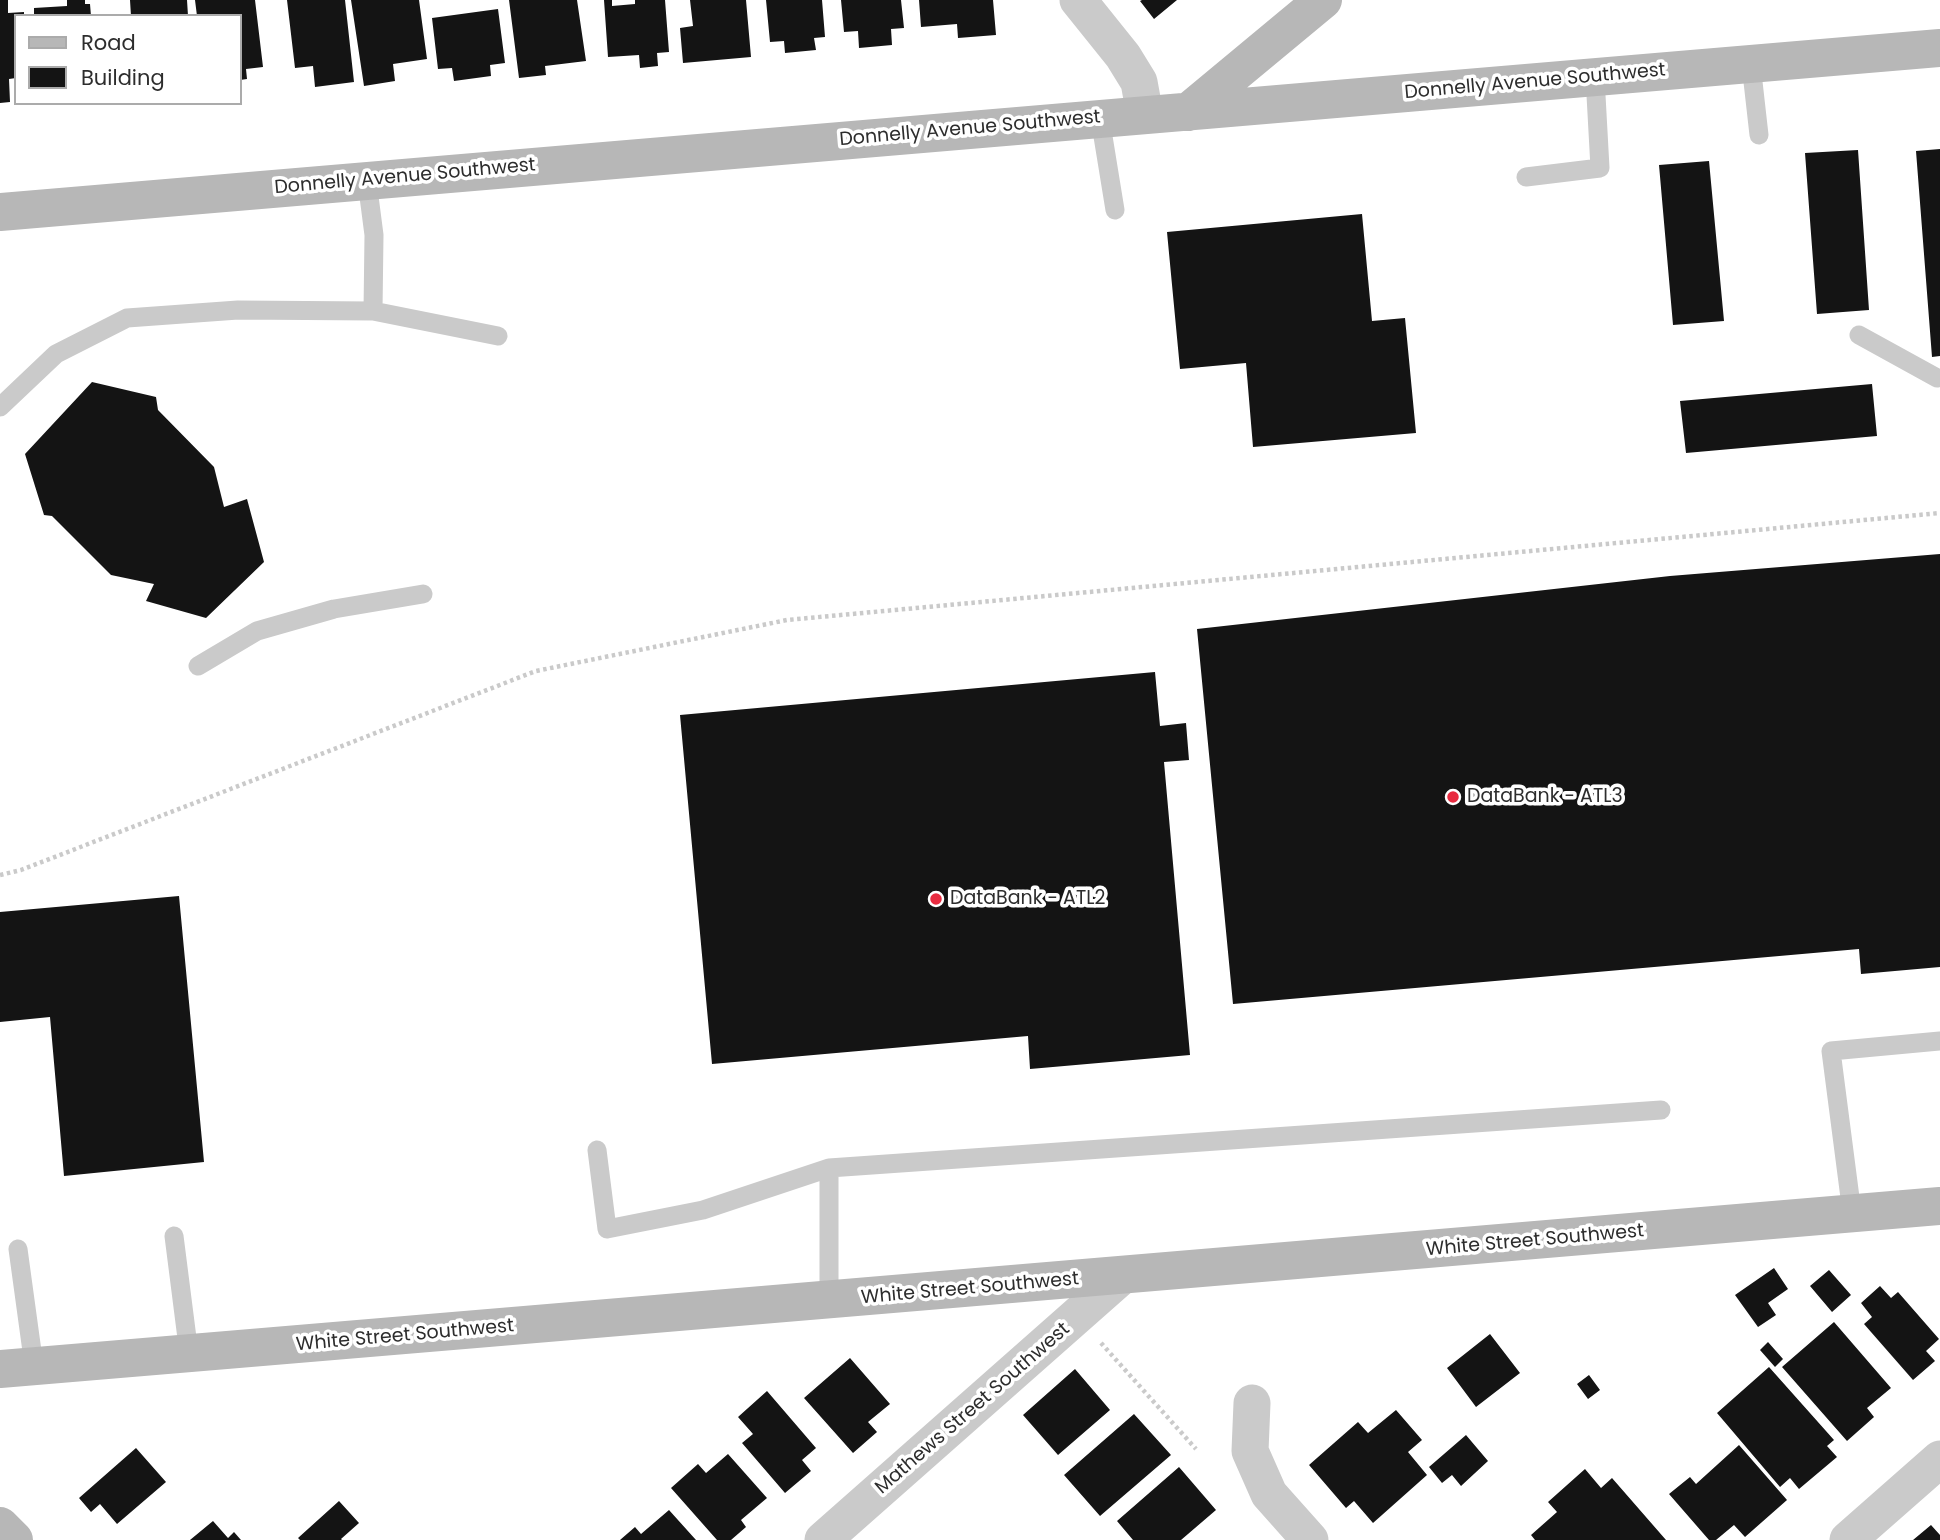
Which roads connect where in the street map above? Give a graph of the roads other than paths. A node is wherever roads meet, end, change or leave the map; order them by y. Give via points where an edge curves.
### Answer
1 (1078, 0) edge
2 (1323, 0) edge
3 (1940, 48) edge
4 (1751, 64) junction
5 (1595, 77) junction
6 (1188, 112) junction
7 (1145, 115) junction
8 (1100, 118) junction
9 (1759, 135) dead end
10 (1526, 177) dead end
11 (367, 181) junction
12 (1115, 211) dead end
13 (0, 212) edge
14 (373, 311) junction
15 (1859, 335) dead end
16 (498, 336) dead end
17 (1937, 378) dead end
18 (0, 407) edge
19 (423, 594) dead end
20 (198, 666) dead end
21 (1940, 1041) edge
22 (1661, 1110) dead end
23 (597, 1150) dead end
24 (829, 1168) junction
25 (1940, 1206) edge
26 (1852, 1213) junction
27 (174, 1236) dead end
28 (19, 1249) dead end
29 (1122, 1276) junction
30 (829, 1301) junction
31 (190, 1354) junction
32 (17, 1368) edge
33 (1252, 1403) dead end
34 (1940, 1459) edge
35 (0, 1526) edge
36 (13, 1540) edge
37 (823, 1540) edge
38 (1310, 1540) edge
39 (1848, 1540) edge

1 - 7 street via 1139,82
2 - 6 street
3 - 4 street, Donnelly Avenue Southwest
4 - 5 street, Donnelly Avenue Southwest
4 - 9 lane
5 - 6 street, Donnelly Avenue Southwest
5 - 10 lane via 1600,168
6 - 7 street, Donnelly Avenue Southwest
7 - 8 street, Donnelly Avenue Southwest
8 - 11 street, Donnelly Avenue Southwest
8 - 12 lane
11 - 13 street, Donnelly Avenue Southwest
11 - 14 lane via 374,235
14 - 16 lane
14 - 18 lane via 238,310 127,318 55,354
15 - 17 lane
19 - 20 lane via 334,609 257,631
21 - 26 lane via 1831,1051
22 - 24 lane
23 - 24 lane via 607,1229 704,1210
24 - 30 lane
25 - 26 street, White Street Southwest
26 - 29 street, White Street Southwest
27 - 31 lane
28 - 32 lane
29 - 30 street, White Street Southwest
29 - 37 street, Mathews Street Southwest
30 - 31 street, White Street Southwest
31 - 32 street, White Street Southwest
33 - 38 street via 1250,1451 1269,1494
34 - 39 street
35 - 36 street

